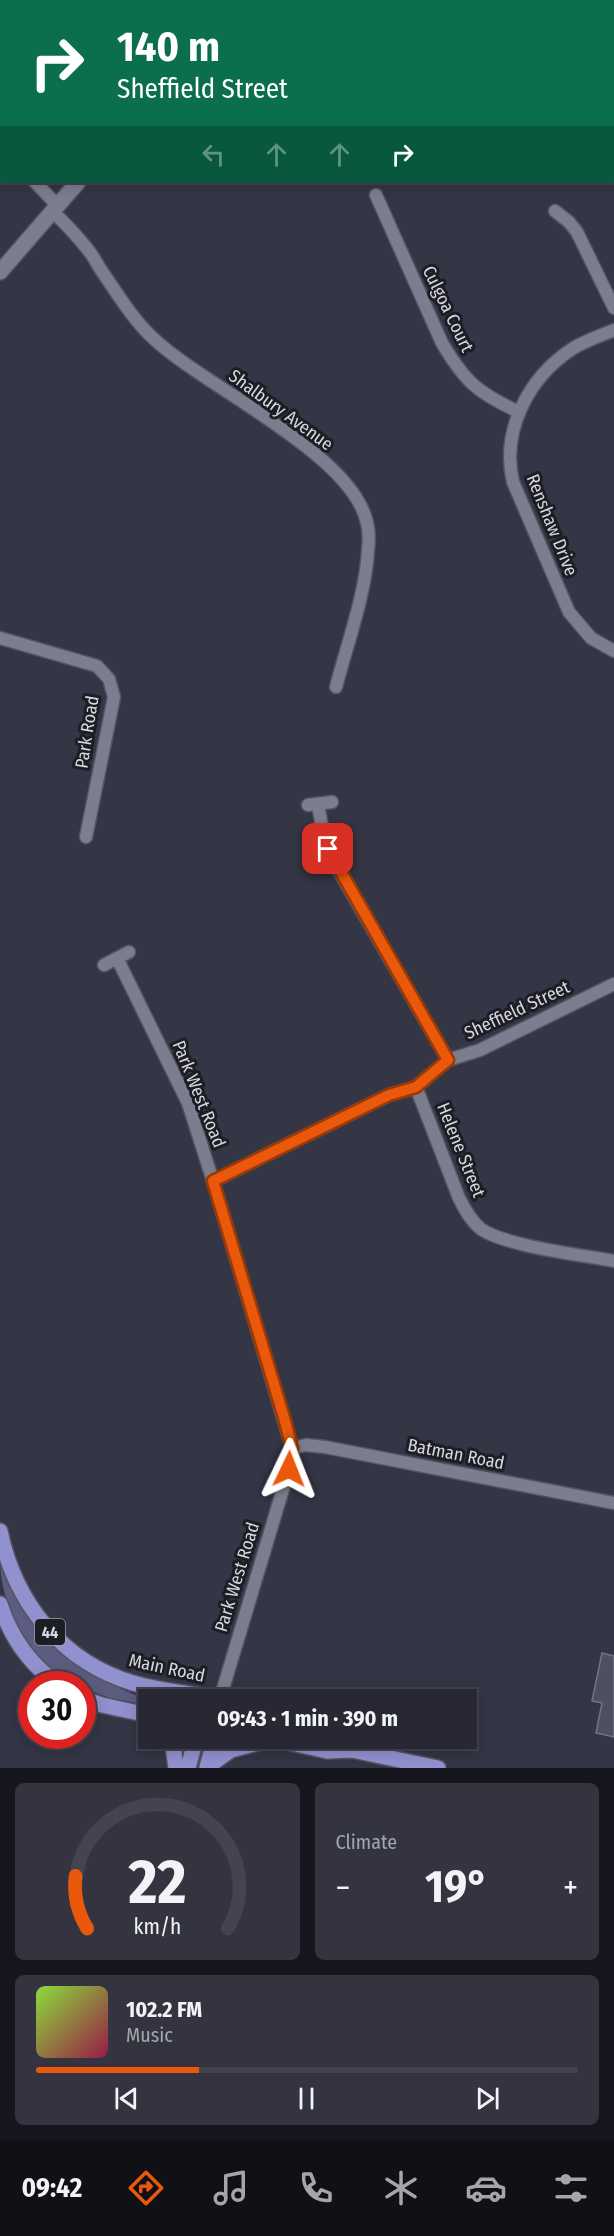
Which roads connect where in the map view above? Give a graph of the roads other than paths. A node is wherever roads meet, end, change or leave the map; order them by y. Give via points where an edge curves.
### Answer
1 (36, 183) edge
2 (77, 183) edge
3 (376, 195) dead end
4 (55, 208) junction
5 (555, 212) dead end
6 (0, 272) edge
7 (614, 308) edge
8 (614, 330) edge
9 (519, 412) junction
10 (0, 638) edge
11 (614, 651) edge
12 (336, 687) dead end
13 (332, 802) dead end
14 (86, 837) dead end
15 (129, 952) dead end
16 (117, 958) junction
17 (104, 965) dead end
18 (614, 984) edge
19 (448, 1060) junction
20 (416, 1087) junction
21 (213, 1181) junction
22 (614, 1261) edge
23 (292, 1448) junction
24 (614, 1503) edge
25 (0, 1531) edge
26 (0, 1604) edge
27 (41, 1671) edge
28 (166, 1689) edge
29 (224, 1689) edge
30 (96, 1703) edge
31 (138, 1713) edge
32 (173, 1749) edge
33 (193, 1749) edge
34 (212, 1749) edge
35 (235, 1749) edge
36 (322, 1749) edge
37 (352, 1750) joint
38 (207, 1767) edge
39 (176, 1768) edge
40 (188, 1768) edge
41 (438, 1768) edge

1 - 4 street, Shalbury Avenue
2 - 4 street
3 - 9 street, Culgoa Court via 454,364 489,398
4 - 6 street
4 - 12 street, Shalbury Avenue via 152,337 181,362 318,457 358,503 367,522 369,549
5 - 7 street via 577,232
8 - 9 street, Renshaw Drive via 558,360 529,392
9 - 11 street, Renshaw Drive via 510,449 513,482 569,612 591,638
10 - 14 street, Park Road via 97,666 109,679 114,697
13 - 19 street via 313,804 332,859
15 - 16 street
16 - 17 street
16 - 21 street, Park West Road via 183,1091
18 - 19 street, Sheffield Street via 480,1050
19 - 20 street, Sheffield Street
20 - 21 street, Sheffield Street via 389,1095
20 - 22 street, Helene Street via 459,1198 477,1226 511,1241
21 - 23 street, Park West Road
23 - 24 street, Batman Road via 325,1447
23 - 29 street, Park West Road
25 - 28 main road, Main Road / 44 via 12,1572 43,1625 74,1654 103,1672
26 - 27 main road, 44 via 9,1630
30 - 31 main road
32 - 39 main road
33 - 40 main road
34 - 38 main road
35 - 38 main road
36 - 37 main road
37 - 41 main road

